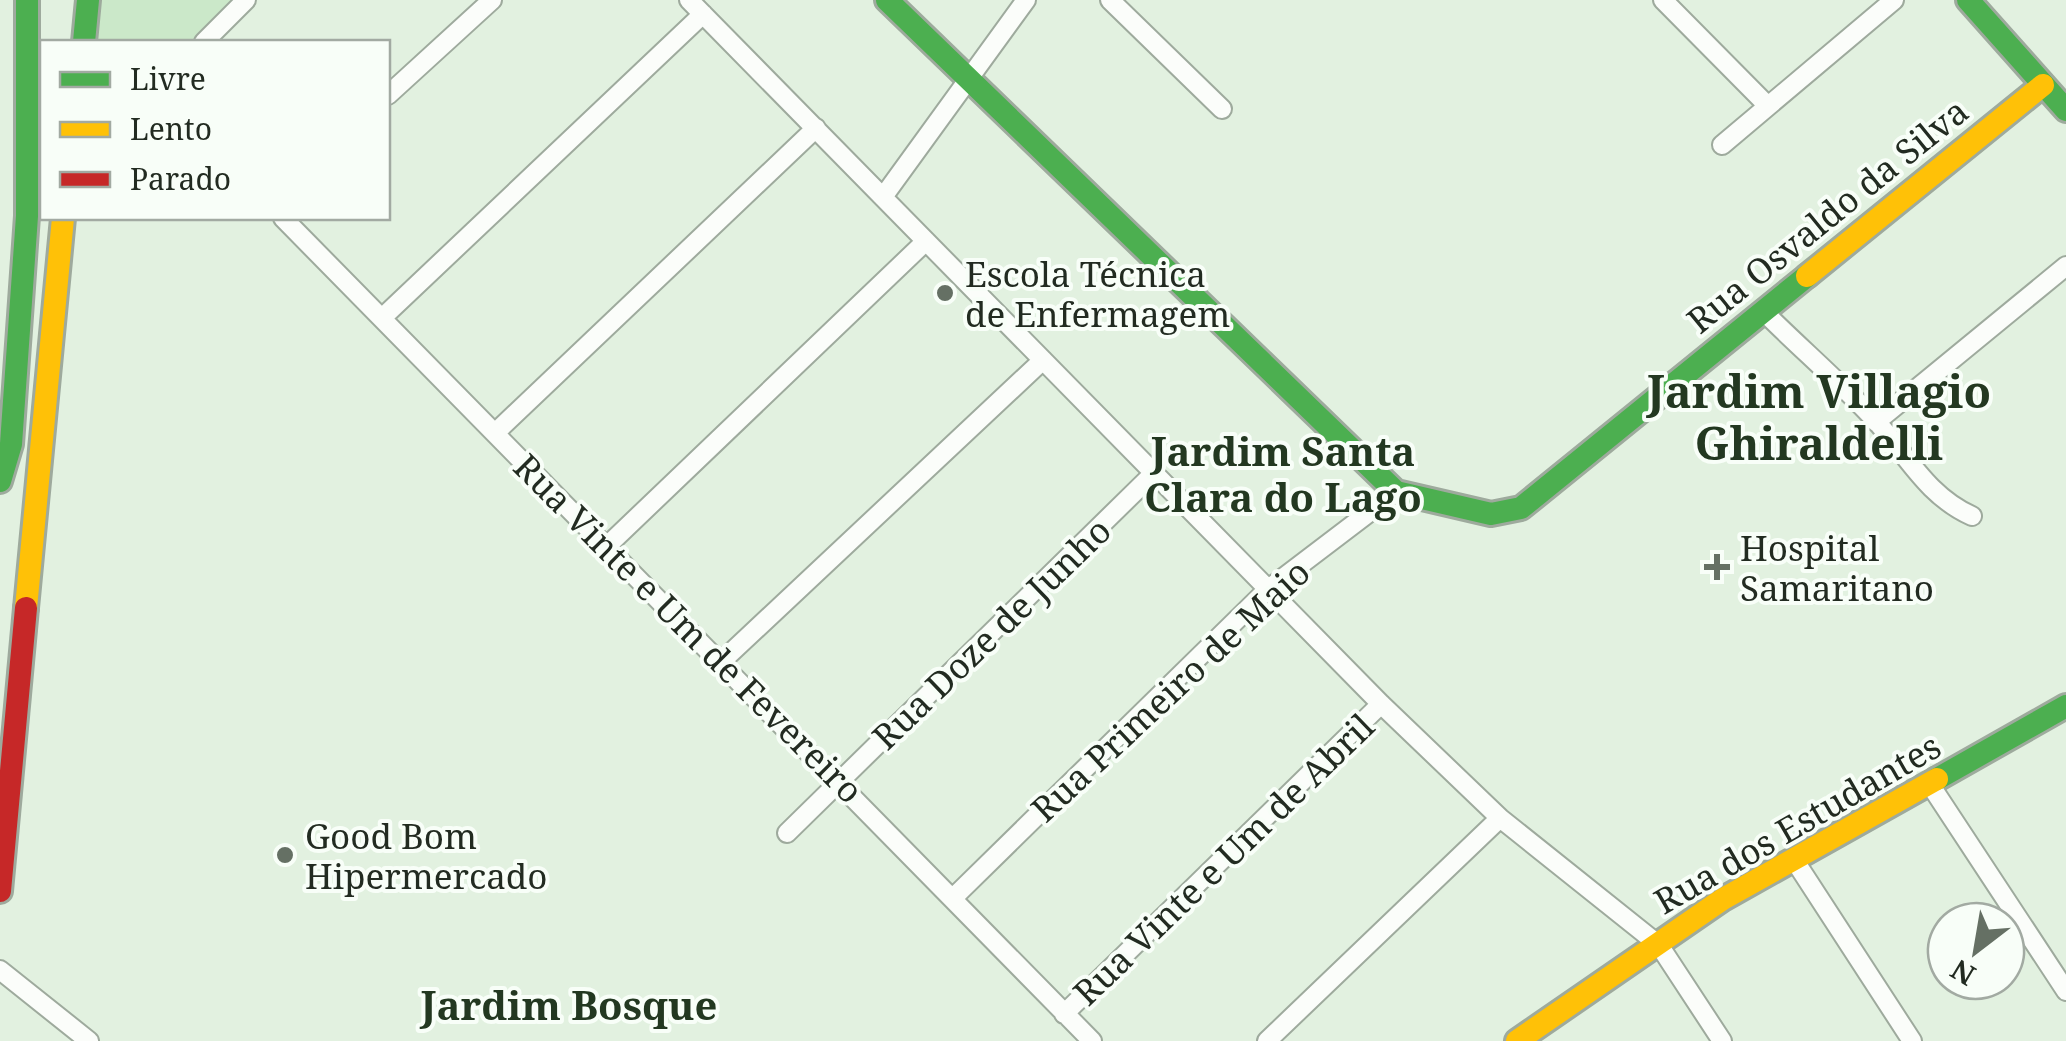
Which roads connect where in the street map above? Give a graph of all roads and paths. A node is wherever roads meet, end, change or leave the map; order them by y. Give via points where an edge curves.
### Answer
1 (26, 0) edge
2 (88, 0) edge
3 (246, 0) edge
4 (492, 0) edge
5 (689, 0) edge
6 (887, 0) edge
7 (1026, 0) edge
8 (1110, 0) edge
9 (1664, 0) edge
10 (1894, 0) edge
11 (1968, 0) edge
12 (703, 14) junction
13 (84, 40) edge
14 (206, 40) edge
15 (34, 61) edge
16 (969, 78) junction
17 (2044, 85) junction
18 (390, 93) edge
19 (1766, 104) junction
20 (1222, 110) dead end
21 (2066, 110) edge
22 (816, 128) junction
23 (1722, 145) dead end
24 (882, 198) junction
25 (63, 220) edge
26 (285, 220) edge
27 (926, 241) junction
28 (2066, 266) edge
29 (1764, 312) junction
30 (382, 318) junction
31 (1043, 360) junction
32 (1876, 422) junction
33 (495, 433) junction
34 (1153, 474) junction
35 (0, 481) edge
36 (1396, 492) junction
37 (1972, 516) dead end
38 (606, 547) junction
39 (1267, 590) junction
40 (720, 662) junction
41 (1381, 704) junction
42 (2066, 706) edge
43 (840, 780) junction
44 (4, 783) edge
45 (1931, 786) junction
46 (1500, 818) junction
47 (787, 833) dead end
48 (1793, 858) junction
49 (0, 891) edge
50 (953, 898) junction
51 (1659, 944) junction
52 (0, 970) edge
53 (2066, 991) edge
54 (1064, 1014) junction
55 (1529, 1038) edge
56 (90, 1041) edge
57 (1092, 1041) edge
58 (1267, 1041) edge
59 (1722, 1041) edge
60 (1912, 1041) edge

1 - 15 street
2 - 13 street
3 - 14 street
4 - 18 street
5 - 12 street
6 - 16 street
7 - 16 street
8 - 20 street
9 - 19 street
10 - 19 street
11 - 17 street
12 - 22 street
12 - 30 street
15 - 35 street via 11,444
16 - 24 street
16 - 36 street
17 - 21 street
17 - 29 street, Rua Osvaldo da Silva
19 - 23 street
22 - 24 street
22 - 33 street
24 - 27 street
25 - 44 street
26 - 30 street, Rua Vinte e Um de Fevereiro
27 - 31 street
27 - 38 street
28 - 32 street
29 - 32 street
29 - 36 street, Rua Osvaldo da Silva via 1521,508 1490,514
30 - 33 street, Rua Vinte e Um de Fevereiro
31 - 34 street
31 - 40 street
32 - 37 street via 1949,506
33 - 38 street, Rua Vinte e Um de Fevereiro
34 - 39 street
34 - 43 street, Rua Doze de Junho
36 - 39 street, Rua Primeiro de Maio
38 - 40 street, Rua Vinte e Um de Fevereiro
39 - 41 street
39 - 50 street, Rua Primeiro de Maio
40 - 43 street, Rua Vinte e Um de Fevereiro
41 - 46 street
41 - 54 street, Rua Vinte e Um de Abril
42 - 45 street, Rua dos Estudantes
43 - 47 street, Rua Doze de Junho
43 - 50 street, Rua Vinte e Um de Fevereiro
44 - 49 street
45 - 48 street, Rua dos Estudantes
45 - 53 street
46 - 51 street
46 - 58 street
48 - 51 street, Rua dos Estudantes
48 - 60 street
50 - 54 street, Rua Vinte e Um de Fevereiro
51 - 55 street, Rua dos Estudantes
51 - 59 street
52 - 56 street
54 - 57 street, Rua Vinte e Um de Fevereiro

